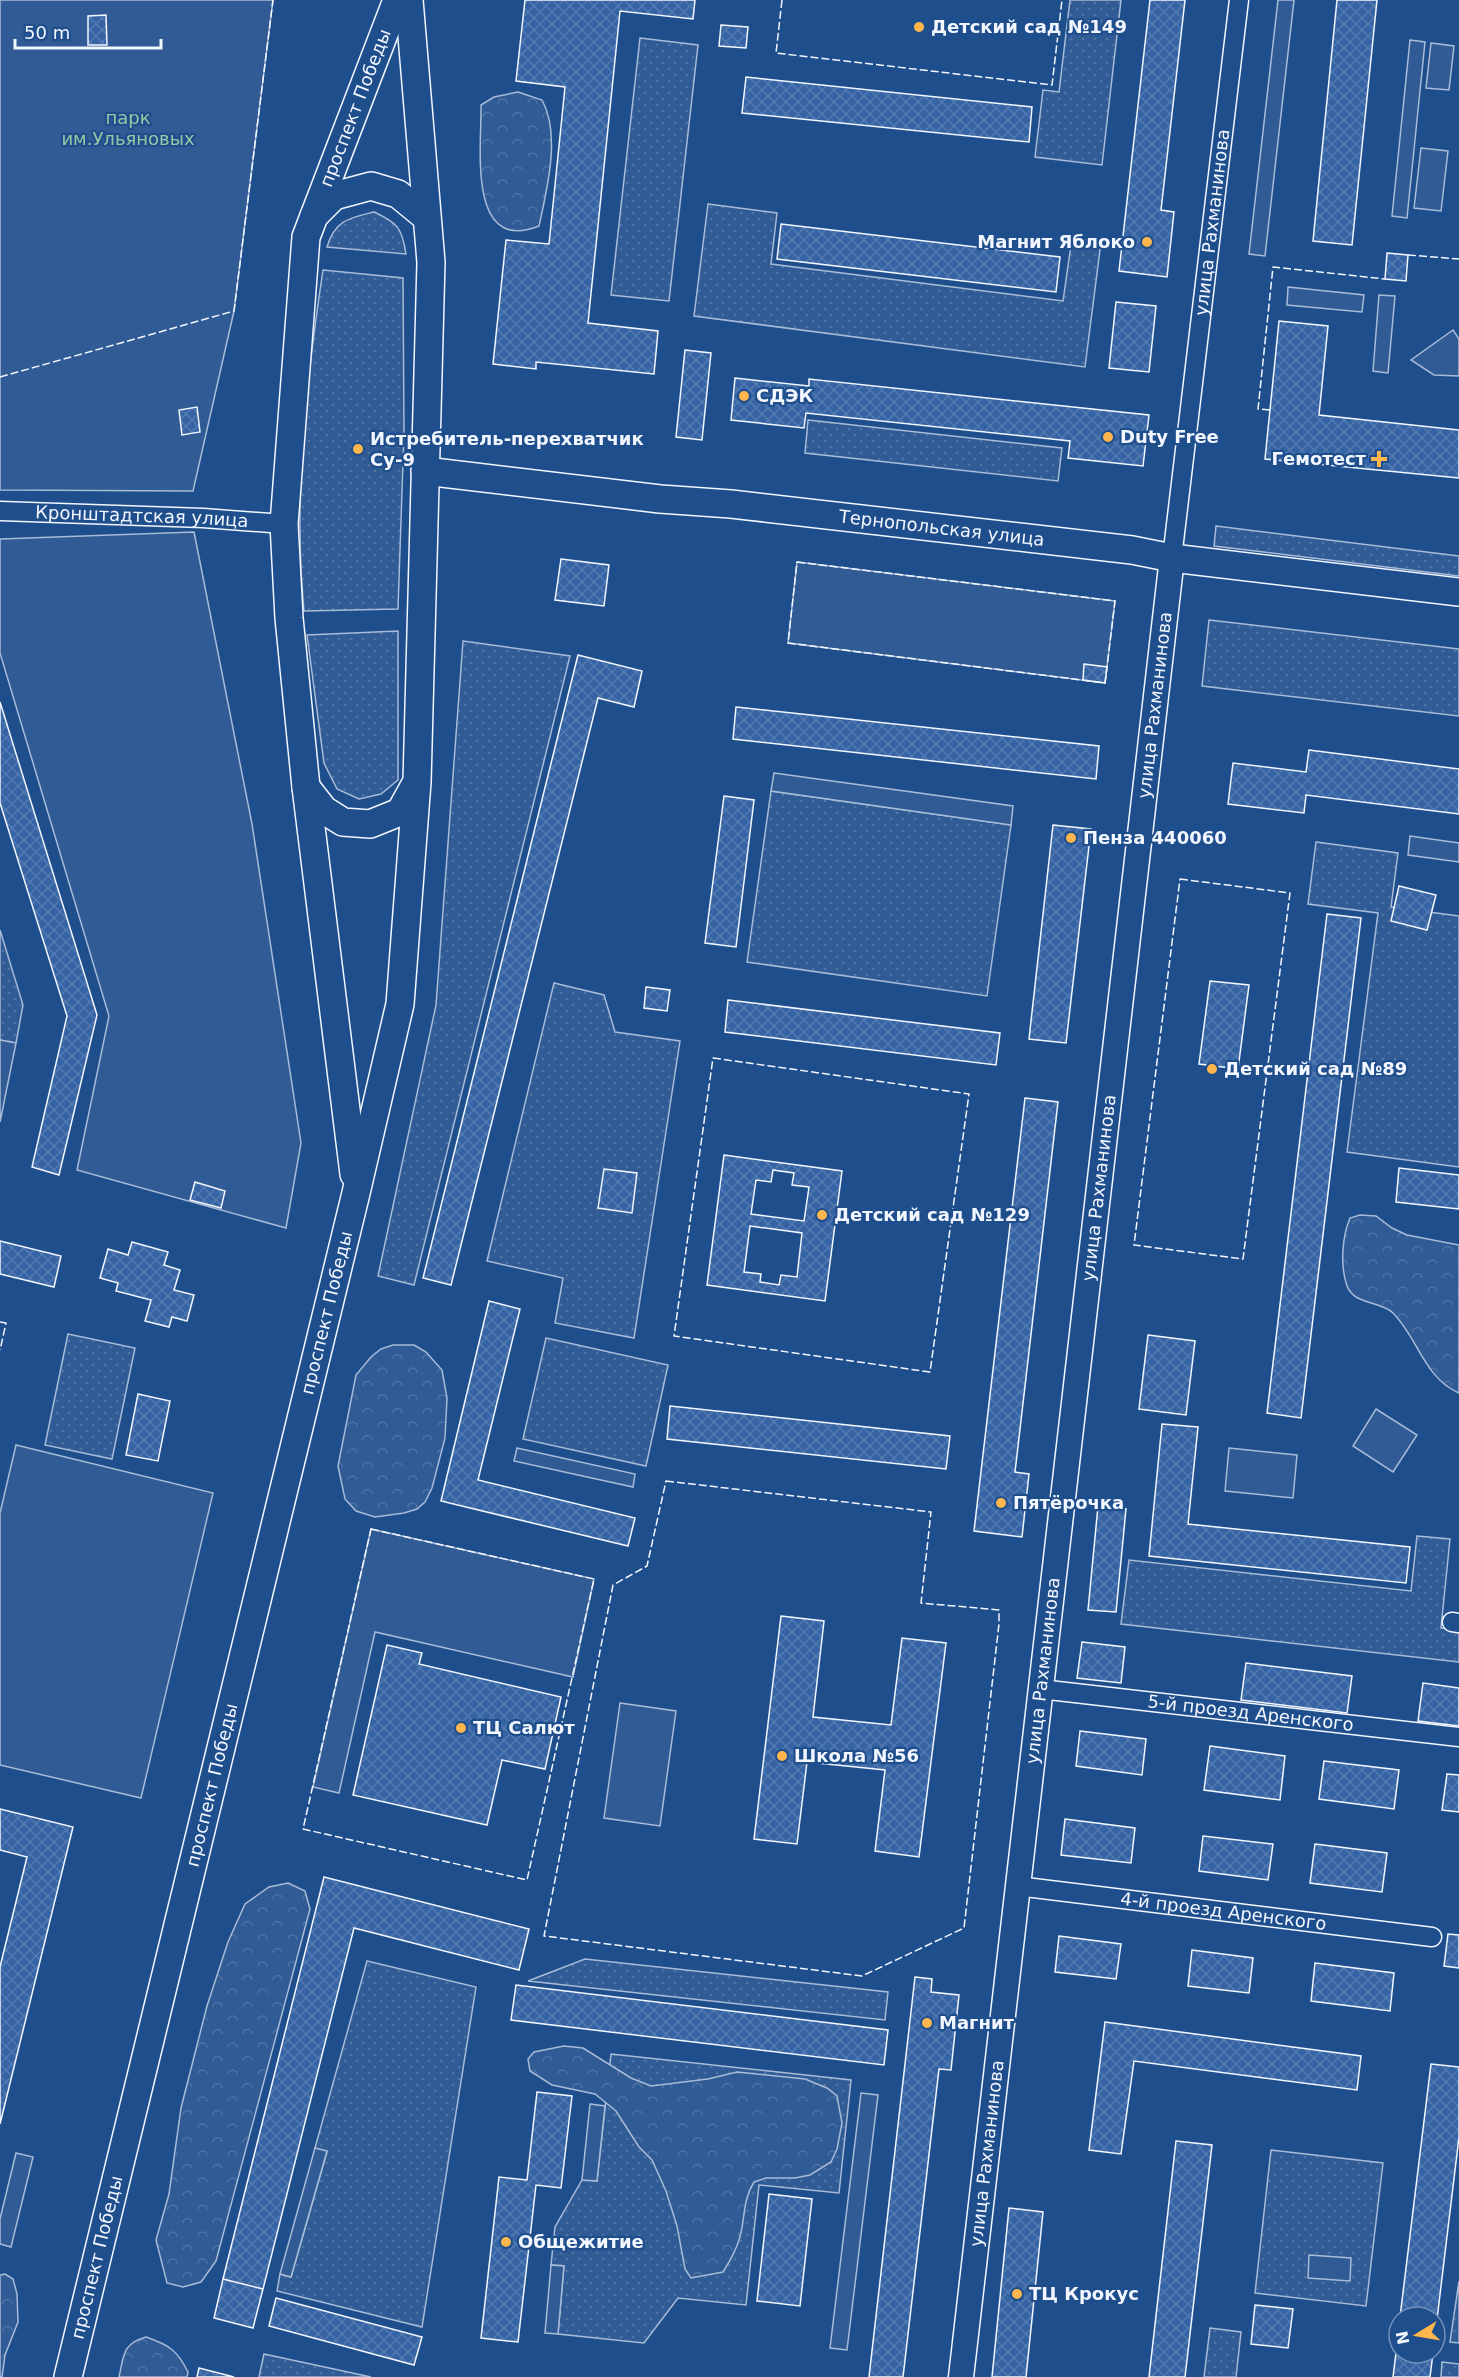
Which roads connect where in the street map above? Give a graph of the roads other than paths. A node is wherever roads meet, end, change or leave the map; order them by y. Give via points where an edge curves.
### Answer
1 (397, 0) edge
2 (409, 0) edge
3 (1239, 0) edge
4 (313, 217) junction
5 (426, 217) junction
6 (425, 471) junction
7 (0, 511) edge
8 (284, 524) junction
9 (1172, 558) junction
10 (1459, 592) edge
11 (417, 782) junction
12 (306, 787) junction
13 (356, 1193) junction
14 (1040, 1689) junction
15 (1459, 1737) edge
16 (1017, 1886) junction
17 (1432, 1937) dead end
18 (68, 2377) edge
19 (961, 2377) edge

1 - 4 main road, проспект Победы
2 - 5 main road, проспект Победы
3 - 9 street, улица Рахманинова
4 - 5 main road via 334,196 371,186 398,194
4 - 8 main road, проспект Победы via 304,249
5 - 6 main road, проспект Победы via 431,262
6 - 9 main road, Тернопольская улица via 1121,549
6 - 11 main road, проспект Победы
7 - 8 street, Кронштадтская улица
8 - 12 main road, проспект Победы
9 - 10 main road, Тернопольская улица
9 - 14 main road, улица Рахманинова
11 - 12 main road via 400,812 370,824 343,822 324,810
11 - 13 main road, проспект Победы via 400,1004
12 - 13 main road, проспект Победы
13 - 18 main road, проспект Победы
14 - 15 street, 5-й проезд Аренского
14 - 16 main road, улица Рахманинова
16 - 17 street, 4-й проезд Аренского
16 - 19 main road, улица Рахманинова

